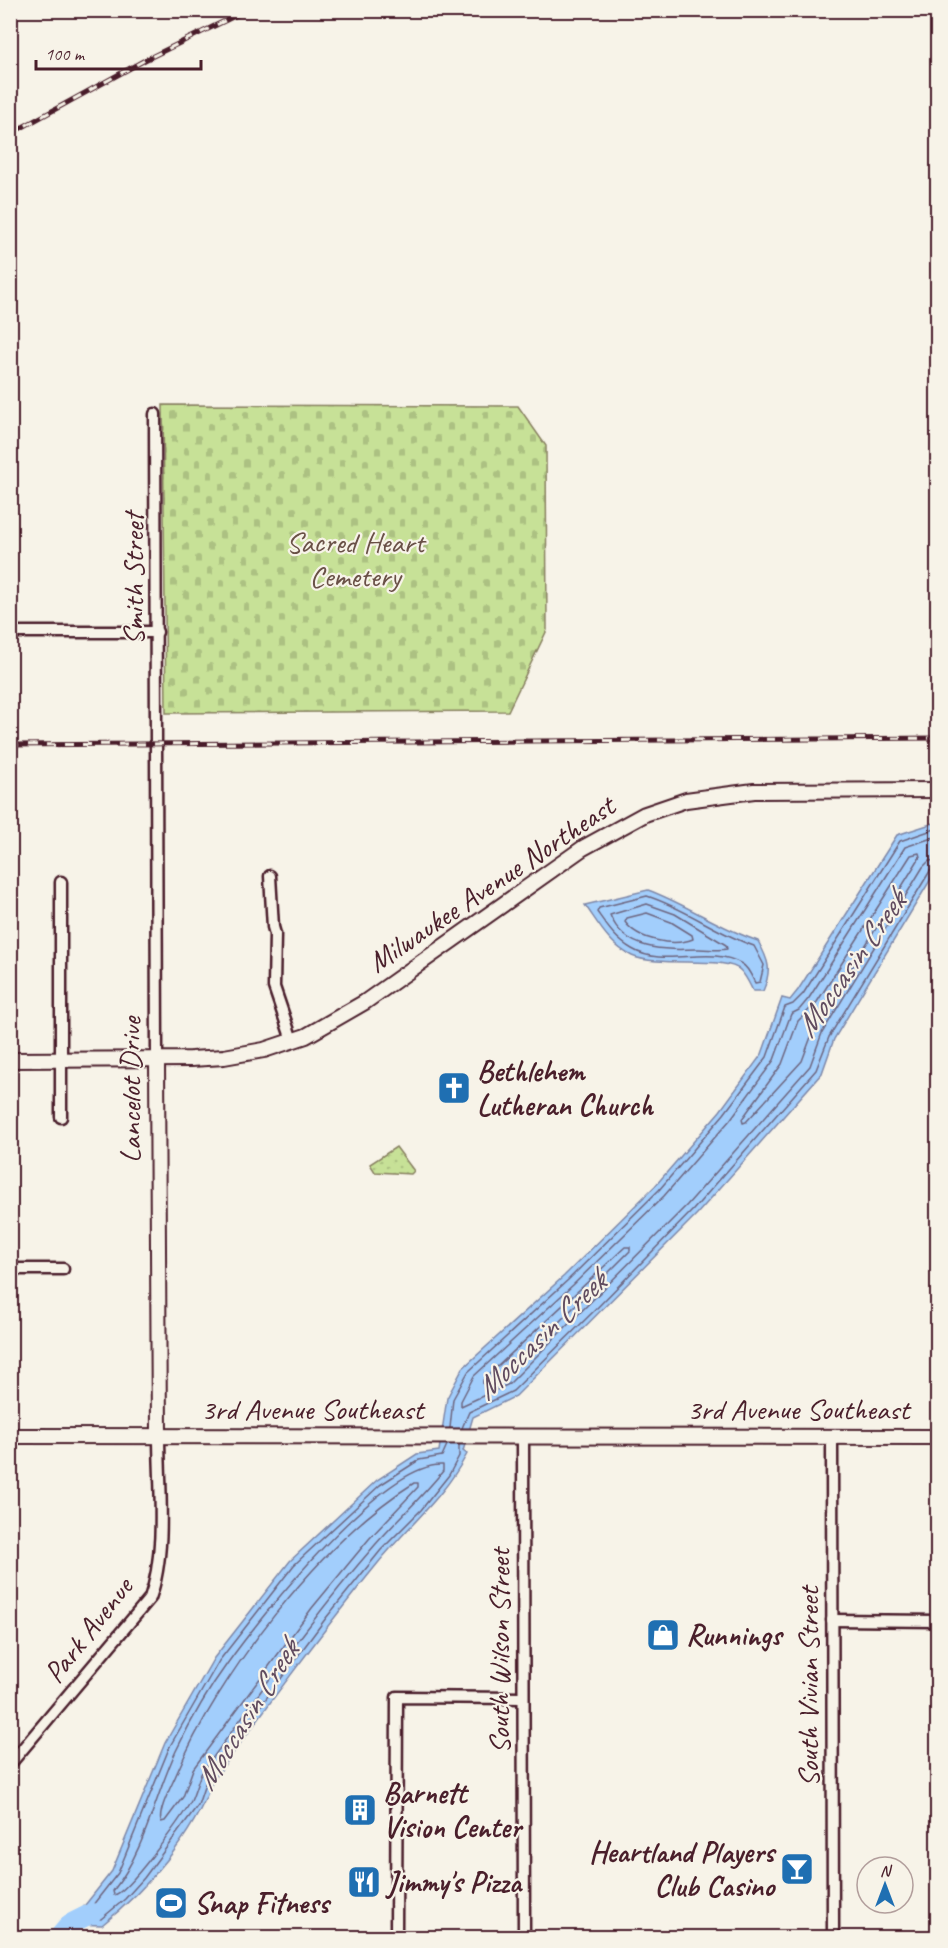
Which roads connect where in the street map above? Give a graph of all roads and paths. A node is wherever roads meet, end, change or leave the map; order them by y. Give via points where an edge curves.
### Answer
1 (155, 414) dead end
2 (10, 632) edge
3 (157, 632) junction
4 (157, 744) joint
5 (932, 790) edge
6 (270, 876) dead end
7 (61, 882) dead end
8 (292, 1040) junction
9 (10, 1060) edge
10 (61, 1060) junction
11 (157, 1060) junction
12 (61, 1117) dead end
13 (10, 1269) edge
14 (63, 1269) dead end
15 (159, 1436) junction
16 (523, 1436) junction
17 (10, 1437) edge
18 (832, 1437) junction
19 (938, 1437) edge
20 (832, 1620) junction
21 (938, 1621) edge
22 (523, 1698) junction
23 (10, 1764) edge
24 (396, 1938) edge
25 (524, 1938) edge
26 (833, 1938) edge

1 - 3 street, Smith Street
2 - 3 street
3 - 4 street, Smith Street
4 - 11 street, Lancelot Drive
5 - 8 street, Milwaukee Avenue Northeast via 754,791 697,798 645,814 583,848 365,1002 325,1027
6 - 8 street via 274,987
7 - 10 street
8 - 11 street, Milwaukee Avenue Northeast via 245,1054
9 - 10 street, Milwaukee Avenue Northeast
10 - 11 street, Milwaukee Avenue Northeast
10 - 12 street
11 - 15 street, Lancelot Drive
13 - 14 street
15 - 16 street, 3rd Avenue Southeast
15 - 17 street, 3rd Avenue Southeast
15 - 23 street, Park Avenue via 159,1557 150,1598
16 - 18 street, 3rd Avenue Southeast
16 - 22 street, South Wilson Street
18 - 19 street, 3rd Avenue Southeast
18 - 20 street, South Vivian Street
20 - 21 street
20 - 26 street, South Vivian Street
22 - 24 street via 397,1697
22 - 25 street, South Wilson Street

